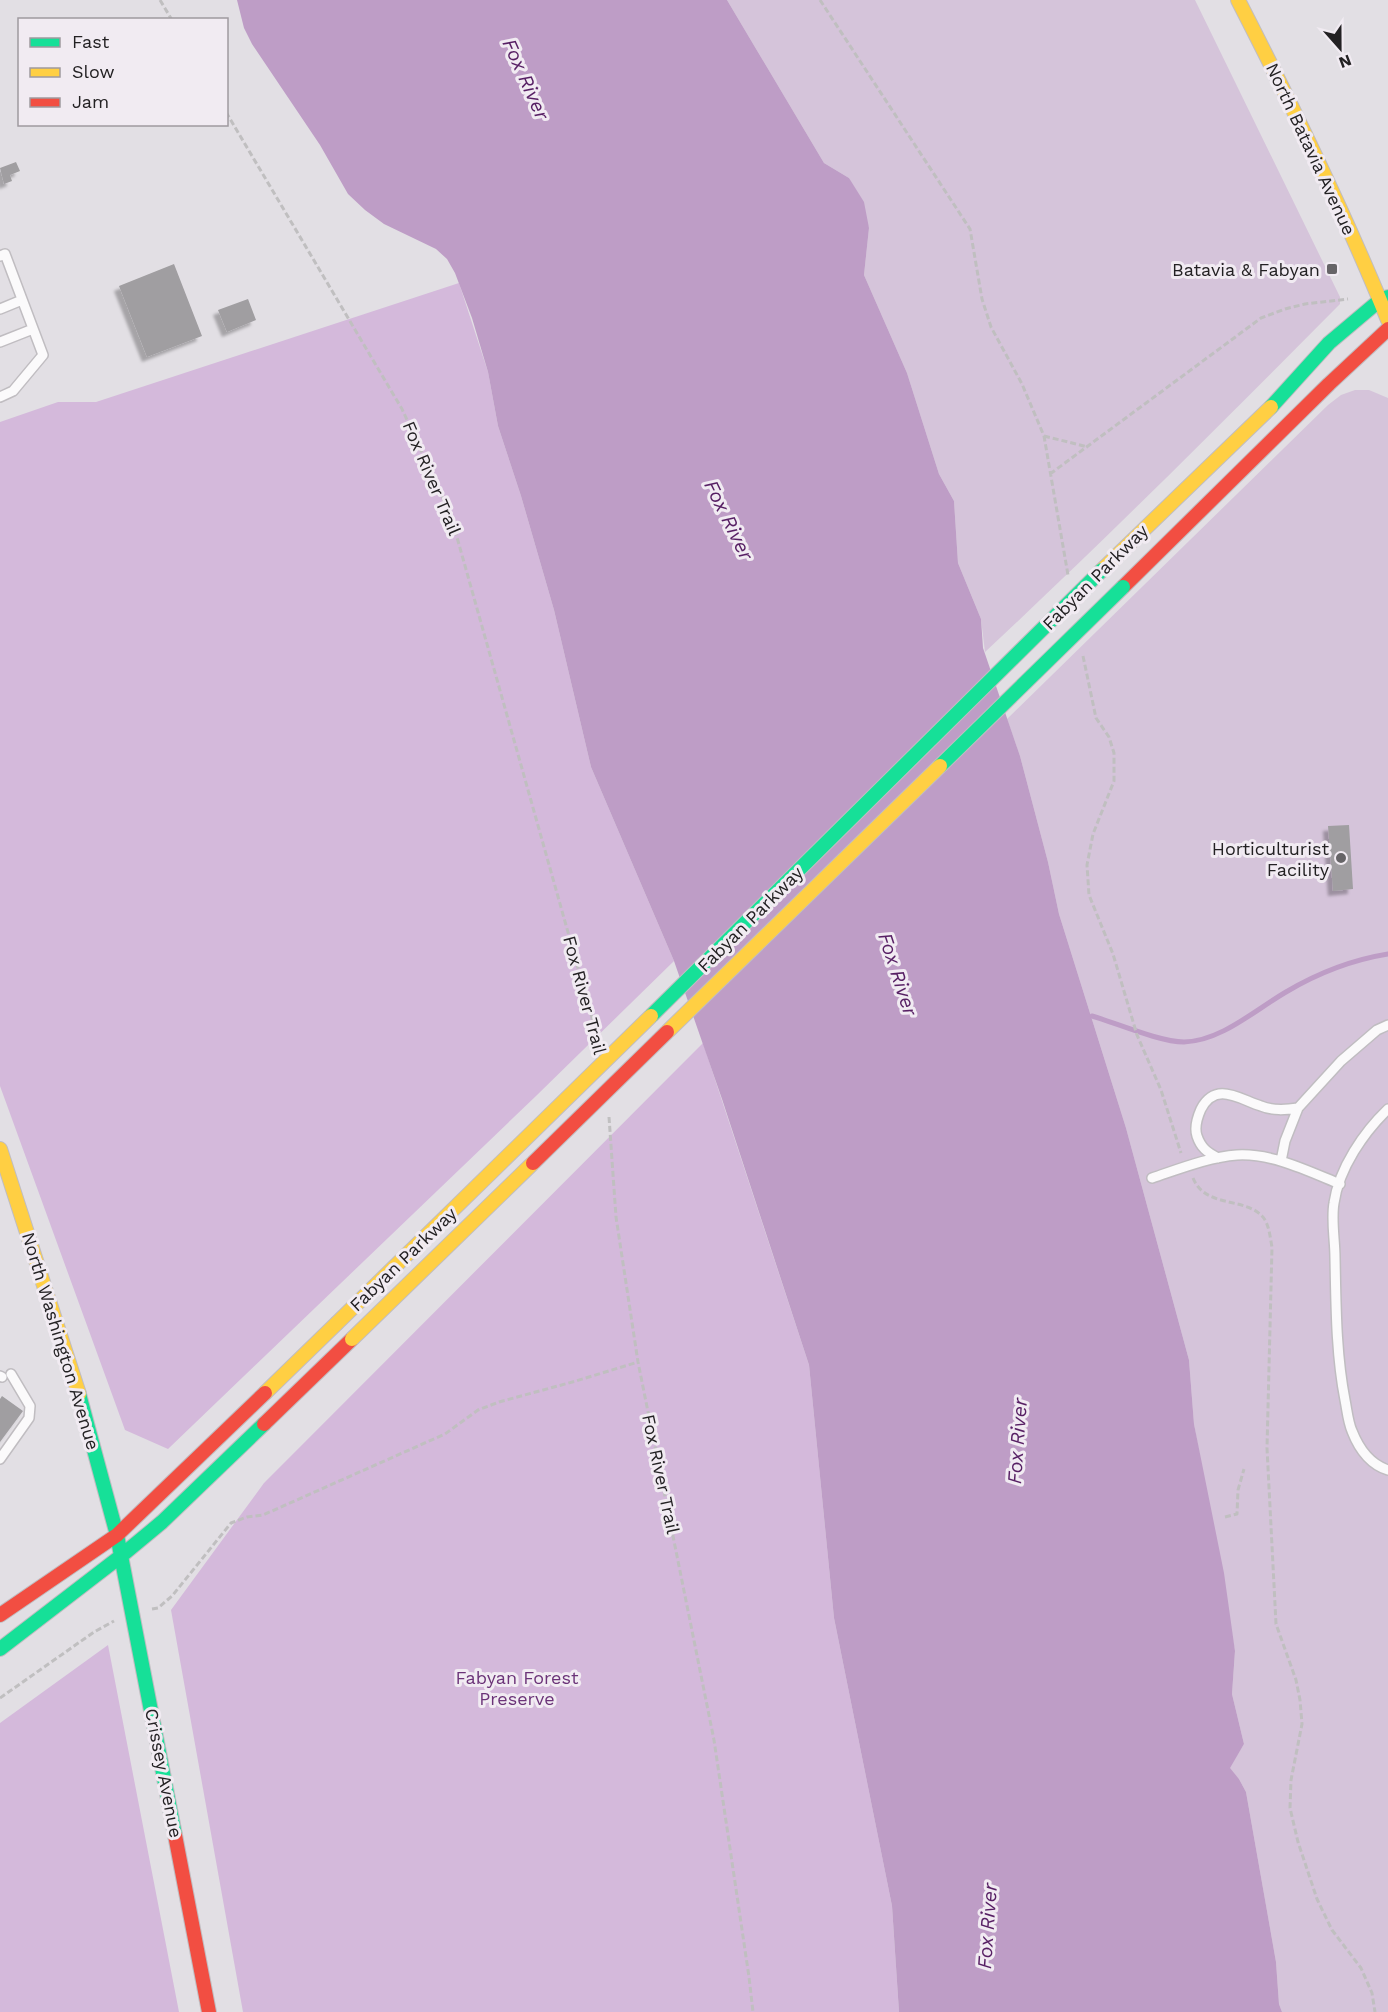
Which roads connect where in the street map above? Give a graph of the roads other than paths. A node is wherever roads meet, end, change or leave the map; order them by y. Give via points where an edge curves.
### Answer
1 (1238, 0) edge
2 (0, 256) edge
3 (1384, 299) edge
4 (22, 300) junction
5 (0, 309) edge
6 (1388, 320) edge
7 (33, 329) junction
8 (1388, 329) edge
9 (0, 342) edge
10 (0, 397) edge
11 (1388, 1025) edge
12 (1298, 1108) junction
13 (1388, 1109) edge
14 (0, 1149) edge
15 (1218, 1158) junction
16 (1281, 1161) junction
17 (1152, 1178) dead end
18 (1340, 1184) junction
19 (4, 1376) edge
20 (0, 1459) edge
21 (1388, 1470) edge
22 (117, 1535) junction
23 (121, 1556) junction
24 (0, 1616) edge
25 (0, 1649) edge
26 (209, 2012) edge

1 - 3 main road, North Batavia Avenue
2 - 4 lane via 5,254
3 - 6 main road, North Batavia Avenue
3 - 22 main road, Fabyan Parkway, bridge via 1329,343 1271,407
4 - 5 lane
4 - 7 lane
7 - 9 lane
7 - 10 lane via 43,355 13,391
8 - 23 main road, Fabyan Parkway, bridge via 352,1339 162,1522
11 - 12 lane via 1341,1061
12 - 15 lane via 1262,1107 1230,1094 1210,1097 1197,1118 1196,1132 1205,1152
12 - 16 lane
13 - 18 lane via 1359,1141
14 - 22 main road, North Washington Avenue via 82,1403
15 - 16 lane via 1238,1155
15 - 17 lane
16 - 18 lane
18 - 21 lane via 1334,1203 1342,1384 1352,1431 1360,1447 1369,1461
19 - 20 lane via 30,1406 29,1418
22 - 23 main road, Crissey Avenue
22 - 24 main road, Fabyan Parkway
23 - 25 main road, Fabyan Parkway
23 - 26 main road, Crissey Avenue

